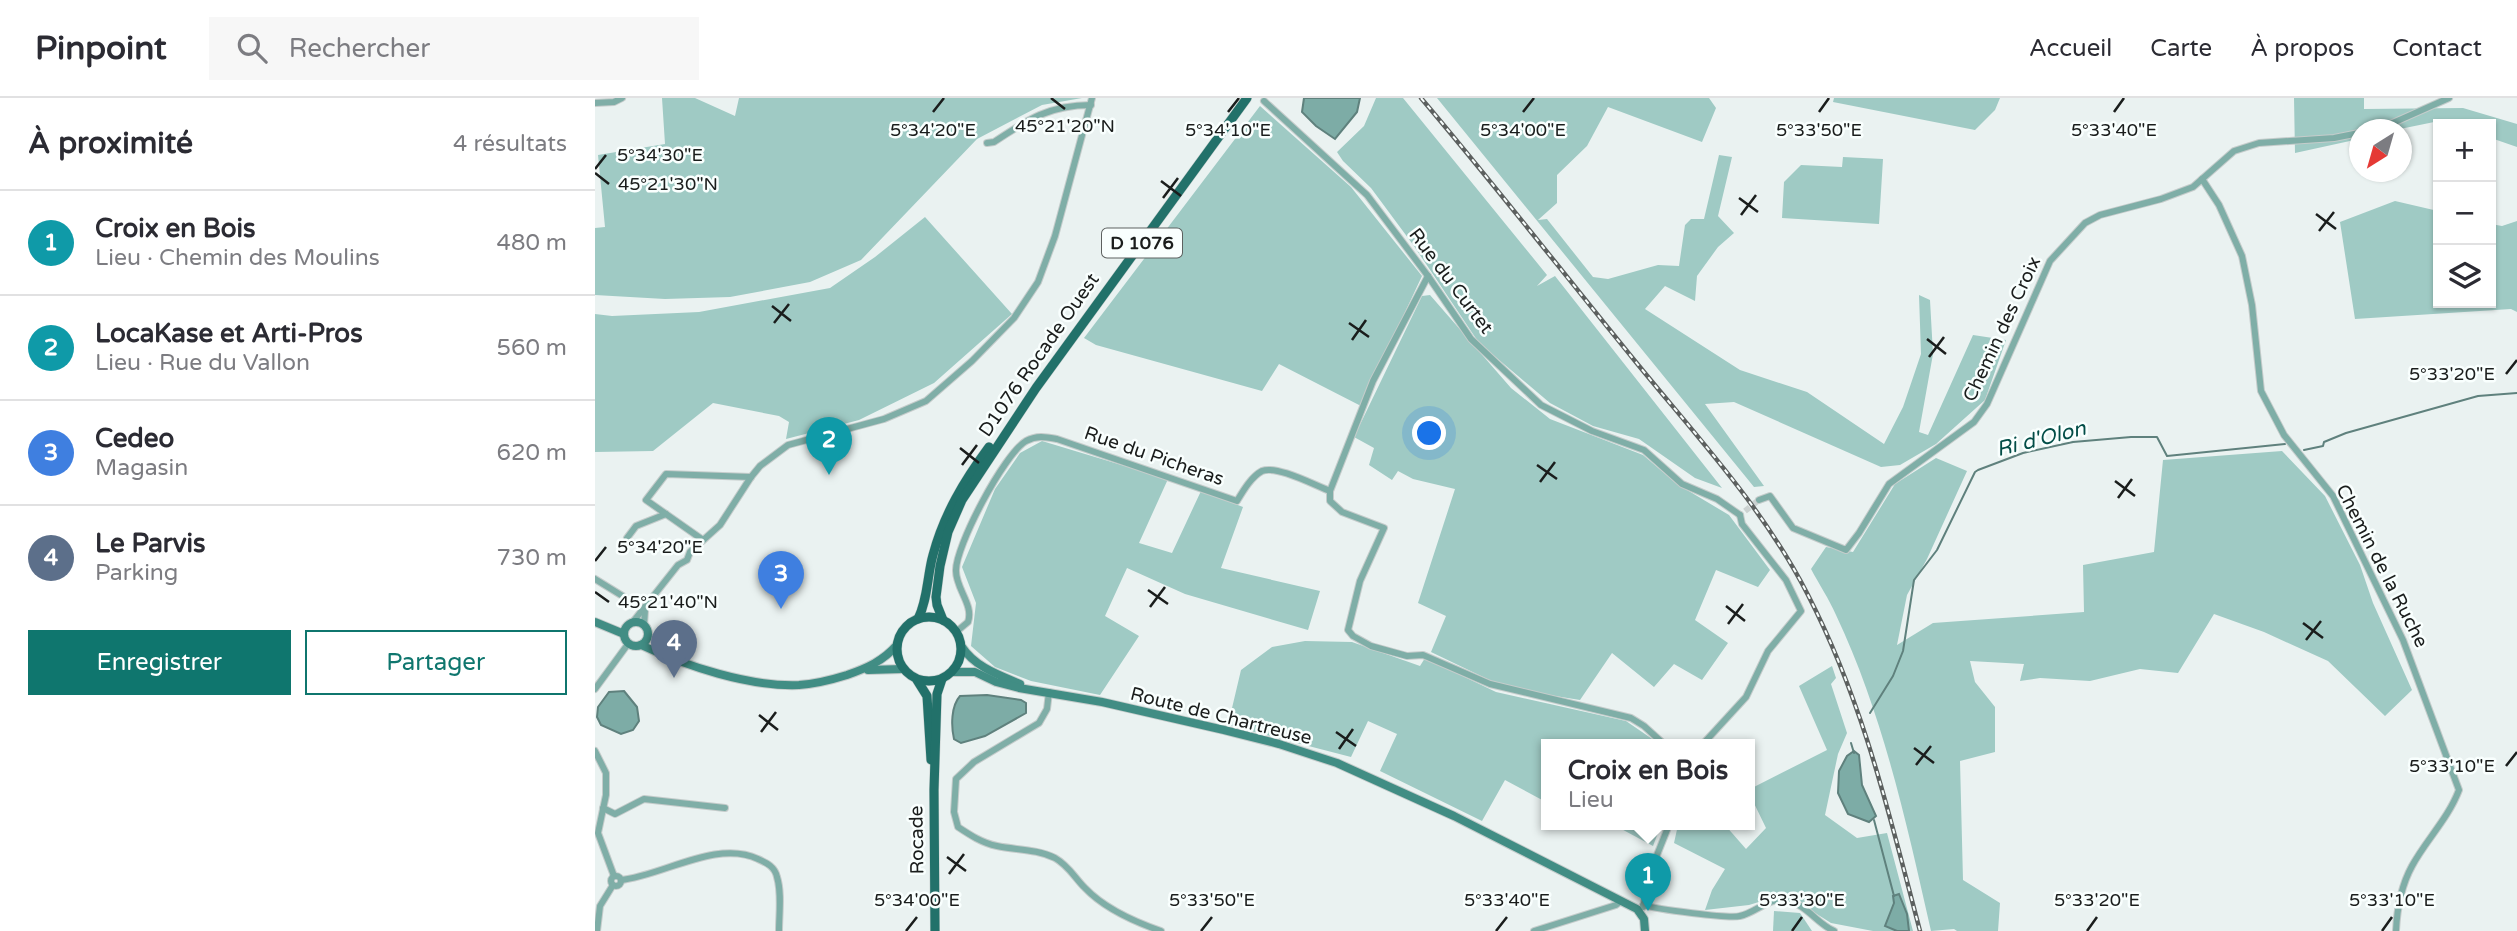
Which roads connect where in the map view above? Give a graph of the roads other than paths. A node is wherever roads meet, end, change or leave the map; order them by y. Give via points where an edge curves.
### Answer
1 (622, 98) edge
2 (1247, 98) edge
3 (2449, 98) edge
4 (1264, 101) dead end
5 (1091, 102) edge
6 (595, 103) edge
7 (2402, 119) edge
8 (2349, 135) edge
9 (988, 143) dead end
10 (2202, 179) junction
11 (1428, 276) junction
12 (1035, 388) junction
13 (751, 477) junction
14 (1330, 491) junction
15 (1759, 500) dead end
16 (666, 514) junction
17 (627, 538) dead end
18 (702, 540) junction
19 (595, 579) edge
20 (629, 600) dead end
21 (645, 607) junction
22 (918, 619) junction
23 (943, 620) junction
24 (595, 622) edge
25 (630, 624) junction
26 (644, 625) junction
27 (609, 627) junction
28 (956, 632) junction
29 (624, 634) junction
30 (647, 635) junction
31 (628, 644) junction
32 (641, 645) junction
33 (897, 645) junction
34 (962, 647) junction
35 (661, 653) junction
36 (903, 669) junction
37 (862, 670) junction
38 (953, 672) junction
39 (942, 679) junction
40 (918, 680) junction
41 (595, 689) edge
42 (1033, 689) junction
43 (1049, 692) junction
44 (1658, 739) edge
45 (1708, 739) edge
46 (595, 751) edge
47 (934, 790) junction
48 (603, 808) junction
49 (725, 808) dead end
50 (1667, 830) edge
51 (614, 876) junction
52 (621, 880) junction
53 (613, 885) junction
54 (1621, 901) junction
55 (1642, 908) junction
56 (597, 931) edge
57 (779, 931) edge
58 (935, 931) edge
59 (1160, 931) edge
60 (1534, 931) edge
61 (1645, 931) edge
62 (1834, 931) edge
63 (2396, 931) edge

1 - 6 street
2 - 12 main road, D1076 Rocade Ouest / D 1076
3 - 7 street
4 - 11 street, Rue du Curtet via 1367,195
5 - 9 street via 1027,119
5 - 13 street via 1055,236 1038,282 1014,317 926,401 884,419 788,444
8 - 10 street, Chemin des Croix via 2259,143 2234,151
10 - 15 street, Chemin des Croix via 2193,187 2085,223 2050,261 1987,404 1974,422 1889,484 1846,550 1793,528 1770,496
10 - 63 street, Chemin de la Ruche via 2242,256 2261,391 2284,435 2333,496 2403,640 2459,790 2412,866 2401,894
11 - 14 street via 1373,381
11 - 45 street, Rue du Curtet via 1471,339 1541,405 1591,431 1644,450 1682,484 1743,513 1742,524 1786,580 1801,611 1768,651 1746,697
12 - 22 main road, D 1076 via 954,499 937,540
12 - 23 main road, D1076 Rocade Ouest / D 1076 via 954,515 936,597
13 - 16 street via 666,474 646,500
13 - 18 street via 720,525
14 - 28 street, Rue du Picheras via 1277,470 1262,471 1237,500 1057,439 1035,437 1015,450 997,476 957,559 957,581 970,617
14 - 44 street, Rue du Picheras via 1330,501 1342,512 1384,528 1360,580 1348,630 1353,636 1407,656 1423,655 1490,684 1632,718
16 - 17 street via 636,526
16 - 18 street
18 - 21 street
19 - 20 street
21 - 25 street
21 - 26 street
22 - 23 main road
22 - 33 main road via 908,625
23 - 28 main road
24 - 27 main road
25 - 26 main road
25 - 27 main road
25 - 29 main road
26 - 30 main road
27 - 29 main road
28 - 34 main road
29 - 31 main road
30 - 32 main road
30 - 35 main road
31 - 32 main road
31 - 41 street
32 - 35 main road
33 - 36 main road
33 - 37 main road via 885,659
34 - 38 main road
34 - 42 main road, Route de Chartreuse via 988,670
35 - 37 main road via 722,674 777,684 824,682
36 - 37 main road
36 - 40 main road
38 - 39 main road
38 - 42 main road, Route de Chartreuse via 975,672
39 - 40 main road
39 - 47 main road, Rocade via 937,694
40 - 47 main road, Rocade via 927,696
42 - 43 main road, Route de Chartreuse
43 - 54 main road, Route de Chartreuse via 1235,733 1337,763
43 - 59 street via 1039,723 974,762 956,779 958,827 995,846 1045,853 1070,868 1085,888 1117,911
46 - 48 street via 607,773
47 - 58 main road, Rocade
48 - 49 street via 615,814 644,800
48 - 51 street via 599,833
50 - 55 street
51 - 52 street
51 - 53 street
52 - 53 street
52 - 57 street via 700,857 747,853 768,863 777,874
53 - 56 street via 600,906
54 - 55 main road, Route de Chartreuse
54 - 60 street
55 - 61 main road
55 - 62 street via 1738,917 1783,900 1805,908

